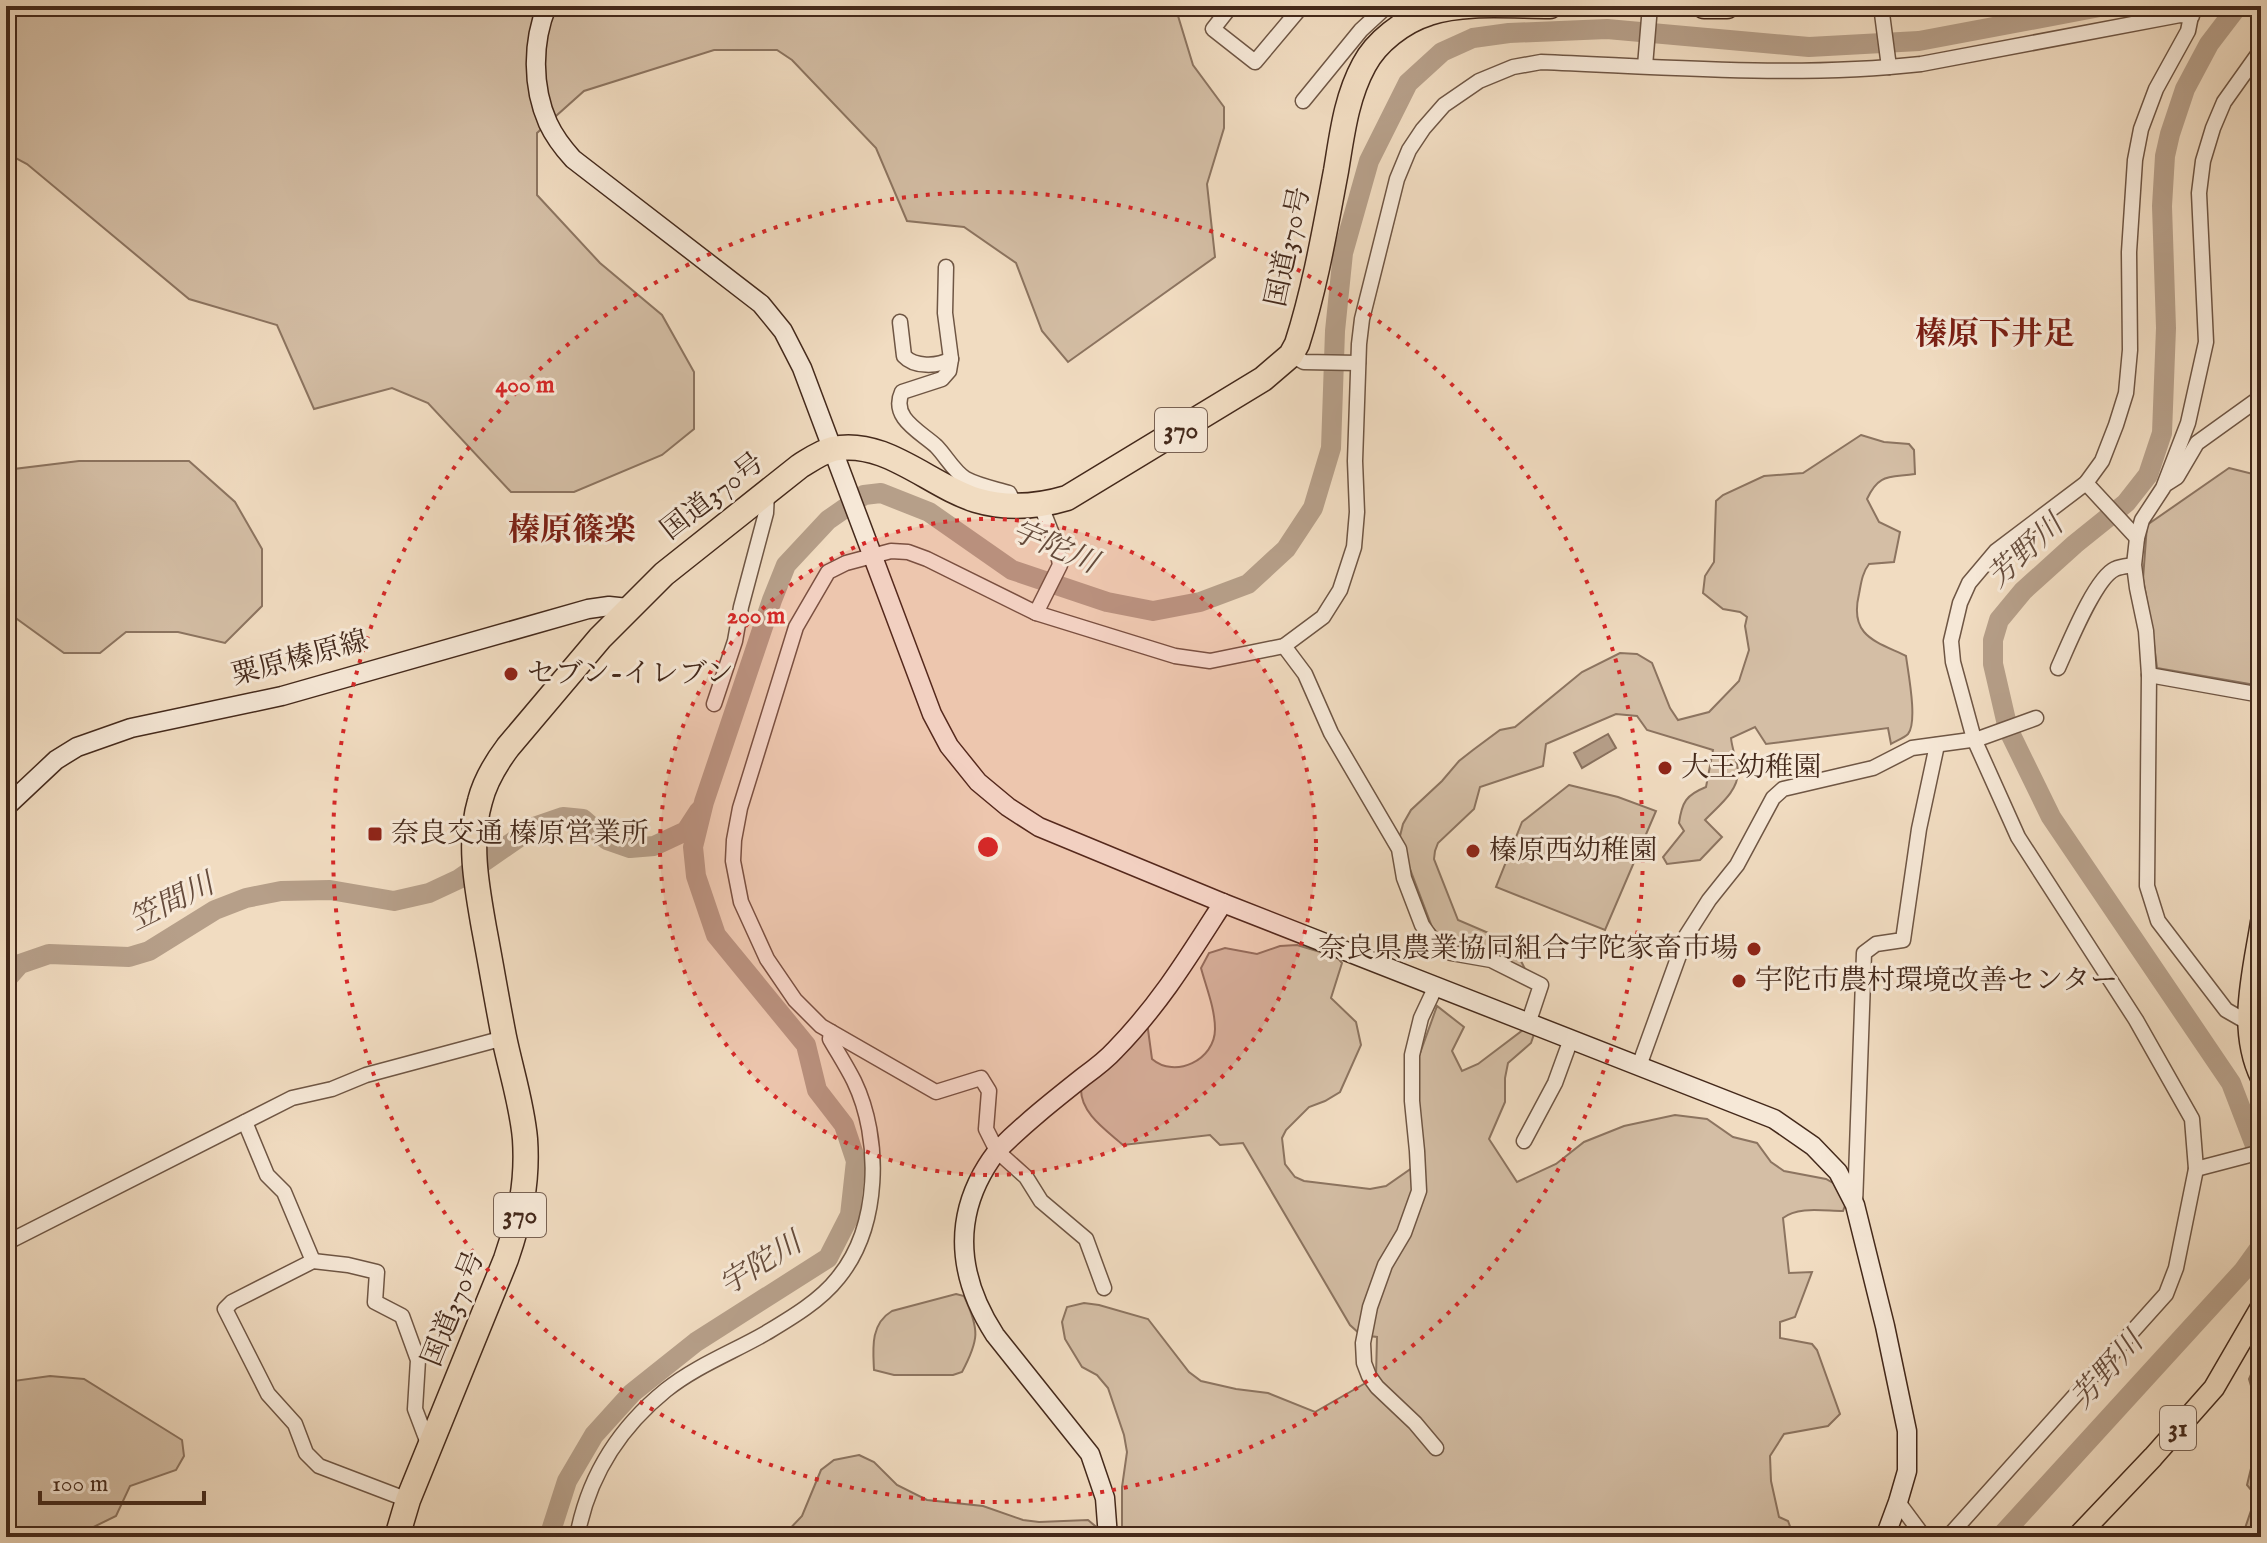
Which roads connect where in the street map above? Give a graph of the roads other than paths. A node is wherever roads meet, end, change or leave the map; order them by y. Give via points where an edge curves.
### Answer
1 (547, 6) edge
2 (1231, 6) edge
3 (1302, 6) edge
4 (1387, 6) edge
5 (1550, 6) edge
6 (1704, 6) edge
7 (1717, 6) edge
8 (1727, 6) edge
9 (1650, 10) edge
10 (2193, 11) edge
11 (1882, 12) edge
12 (2261, 50) edge
13 (1645, 64) junction
14 (1889, 65) junction
15 (1303, 101) dead end
16 (946, 267) dead end
17 (900, 322) dead end
18 (1299, 358) junction
19 (951, 359) junction
20 (1356, 363) junction
21 (2261, 397) edge
22 (836, 458) junction
23 (2165, 484) junction
24 (2089, 486) junction
25 (767, 493) junction
26 (1011, 505) junction
27 (1041, 506) junction
28 (2132, 533) junction
29 (871, 552) junction
30 (2134, 565) junction
31 (628, 608) junction
32 (1038, 610) junction
33 (1284, 646) junction
34 (2058, 668) dead end
35 (2149, 675) junction
36 (2261, 695) edge
37 (714, 704) dead end
38 (2036, 718) dead end
39 (1976, 739) junction
40 (1937, 745) junction
41 (6, 807) edge
42 (1223, 903) junction
43 (2261, 922) edge
44 (1436, 986) junction
45 (1529, 1021) junction
46 (2247, 1022) junction
47 (831, 1032) junction
48 (504, 1038) junction
49 (1571, 1039) junction
50 (1639, 1066) junction
51 (2261, 1078) edge
52 (245, 1122) junction
53 (1524, 1141) dead end
54 (997, 1151) junction
55 (2261, 1152) edge
56 (2196, 1169) junction
57 (1855, 1205) junction
58 (6, 1243) edge
59 (313, 1261) junction
60 (1104, 1288) dead end
61 (2261, 1307) edge
62 (1436, 1448) dead end
63 (430, 1450) junction
64 (408, 1500) junction
65 (1898, 1502) junction
66 (397, 1537) edge
67 (577, 1537) edge
68 (1108, 1537) edge
69 (1885, 1537) edge
70 (1924, 1537) edge
71 (1948, 1537) edge
72 (2077, 1537) edge

1 - 22 street via 536,67 540,102 559,142 573,159 761,304 802,368
2 - 3 street via 1213,29 1255,62
4 - 15 street
5 - 18 highway, 国道370号 via 1450,7 1401,27 1364,64 1349,99
6 - 7 highway
7 - 8 highway
9 - 13 street
10 - 14 street via 1921,64
10 - 24 street via 2141,129 2129,252 2126,393
11 - 14 street
12 - 23 street via 2224,102 2203,161 2199,193 2206,342 2188,423
13 - 14 street via 1786,70
13 - 20 street via 1541,62 1513,67 1479,81 1444,105 1409,150 1397,179
16 - 19 street
17 - 19 street via 907,360 942,364
18 - 20 street
18 - 27 highway, 370 via 1067,498
19 - 26 street via 942,379 902,392 902,413 965,479 1009,493
20 - 33 street via 1354,547 1340,590 1323,617
21 - 23 street via 2197,443 2177,477
22 - 25 highway, 国道370号 / 370 via 800,466
22 - 26 highway, 370 via 848,448 875,452 977,500
22 - 29 street
23 - 28 street
24 - 28 street
24 - 39 street via 1996,551 1960,603 1951,641 1953,662
25 - 31 highway, 国道370号 / 370
25 - 37 street via 735,641
26 - 27 highway, 370
27 - 32 street via 1060,565
28 - 30 street
29 - 32 street via 927,559
29 - 42 street via 932,714 978,782 1039,827
29 - 47 street via 828,572 796,627 734,840 741,902 767,959 795,1000
30 - 34 street via 2107,575
30 - 35 street
31 - 41 street, 粟原榛原線 via 588,609 282,696 131,728 56,760
31 - 48 highway, 国道370号 / 370 via 495,765 480,800 475,867
32 - 33 street via 1175,656 1210,661
33 - 45 street via 1305,674 1331,733 1399,849 1422,925 1436,945 1451,953 1491,960 1541,985
35 - 36 street
35 - 46 street via 2147,886 2158,921 2226,1010
38 - 39 street
39 - 40 street
39 - 56 street via 2018,837 2136,1020 2192,1119
40 - 50 street via 1912,748 1873,768 1783,789 1773,798 1737,865 1686,936
40 - 57 street via 1903,940 1876,944 1864,953
42 - 44 street
42 - 54 street via 1150,1013 1112,1054
43 - 46 main road
44 - 45 street
44 - 62 street via 1412,1055 1419,1191 1385,1265 1363,1343 1369,1376
45 - 49 street
46 - 51 main road
47 - 54 street via 936,1092 981,1078 989,1091 986,1129
47 - 67 street via 855,1083 873,1150 867,1218 857,1246 839,1277 814,1301 667,1389 634,1420 592,1482
48 - 52 street via 292,1098
48 - 63 highway, 国道370号 / 370 via 525,1141 520,1219
49 - 50 street
49 - 53 street
50 - 57 street via 1774,1119 1813,1146 1838,1172
52 - 58 street
52 - 59 street via 267,1175 284,1192
54 - 60 street via 1026,1177 1041,1201 1086,1239
54 - 68 street via 974,1189 965,1225 969,1280 995,1335 1090,1454 1105,1498
55 - 56 street
56 - 71 street via 2166,1294
57 - 65 street via 1907,1431 1907,1471
59 - 63 street via 377,1272 375,1302 402,1316 418,1360 415,1409
59 - 64 street via 225,1309 268,1394 295,1424 306,1453 319,1466
61 - 72 main road, 31 via 2214,1388
63 - 64 highway, 国道370号 / 370
64 - 66 highway, 国道370号 / 370
65 - 69 street
65 - 70 street

